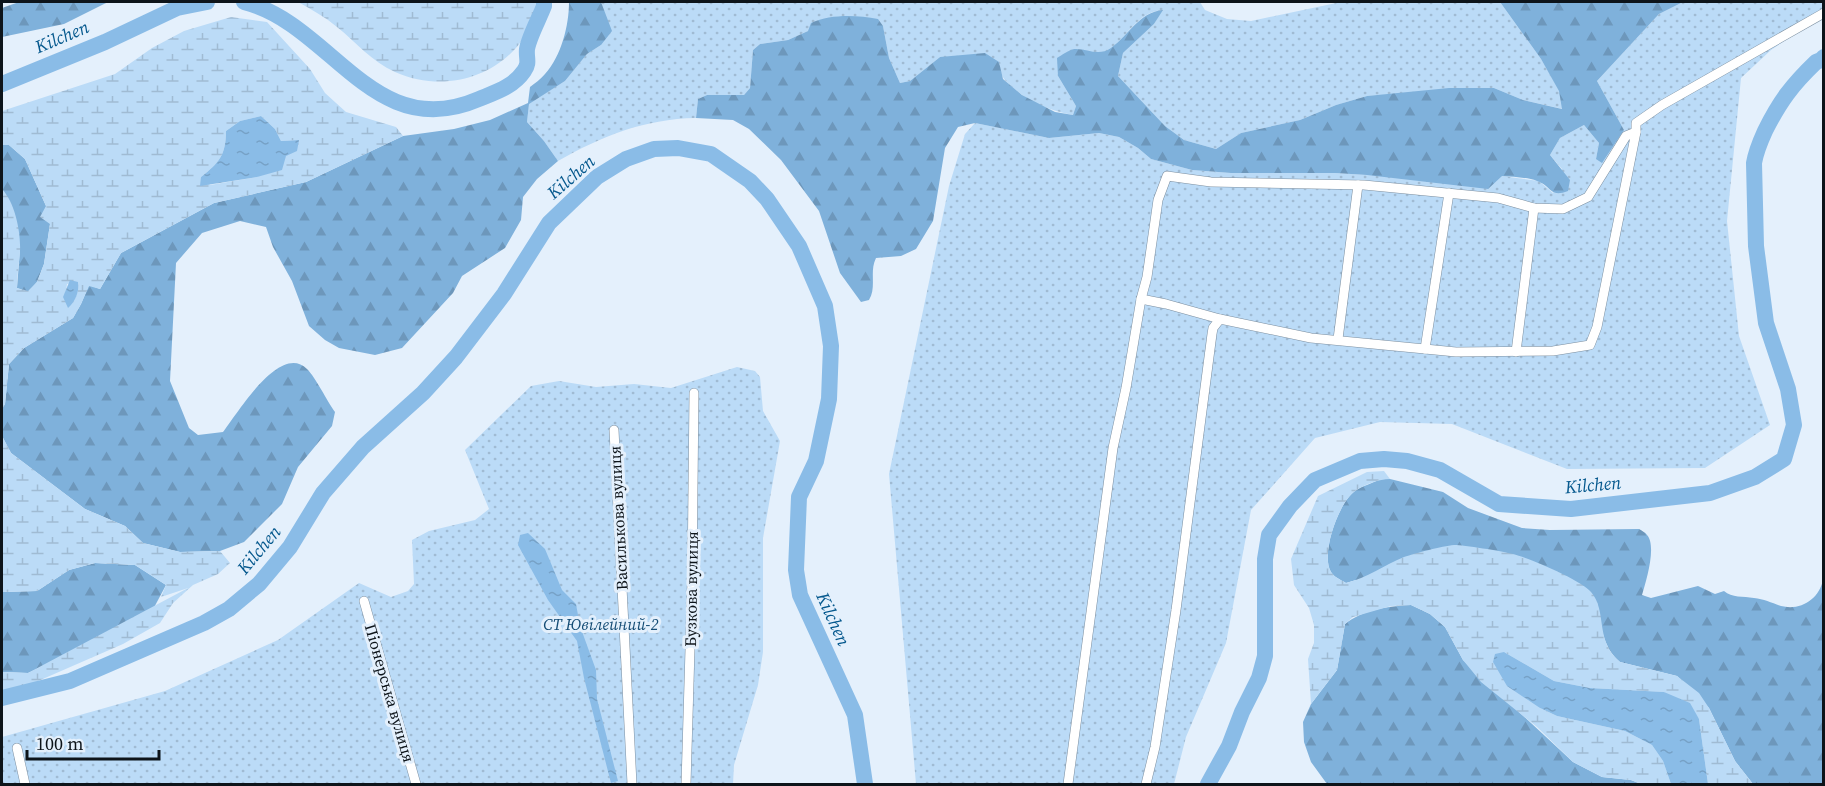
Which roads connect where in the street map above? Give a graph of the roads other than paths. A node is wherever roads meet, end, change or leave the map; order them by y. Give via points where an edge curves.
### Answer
1 (1824, 14) edge
2 (1636, 132) junction
3 (1358, 185) junction
4 (1449, 193) junction
5 (1534, 208) junction
6 (1141, 300) junction
7 (1220, 319) junction
8 (1338, 339) junction
9 (1425, 348) junction
10 (1516, 352) junction
11 (694, 393) dead end
12 (614, 430) dead end
13 (364, 601) dead end
14 (17, 748) dead end
15 (25, 784) edge
16 (416, 784) edge
17 (632, 784) edge
18 (686, 784) edge
19 (1068, 784) edge
20 (1146, 784) edge

1 - 2 street via 1662,105 1636,123
2 - 5 street via 1626,136 1588,197 1563,209
2 - 10 street via 1598,327 1590,345
3 - 4 street
3 - 6 street via 1211,182 1167,176 1158,200
3 - 8 street
4 - 5 street via 1498,198
4 - 9 street
5 - 10 street
6 - 7 street
6 - 19 street via 1113,448
7 - 8 street via 1311,338
7 - 20 street via 1212,334 1174,621
8 - 9 street
9 - 10 street
11 - 18 street, Бузкова вулиця
12 - 17 street, Василькова вулиця
13 - 16 street, Піонерська вулиця
14 - 15 street

